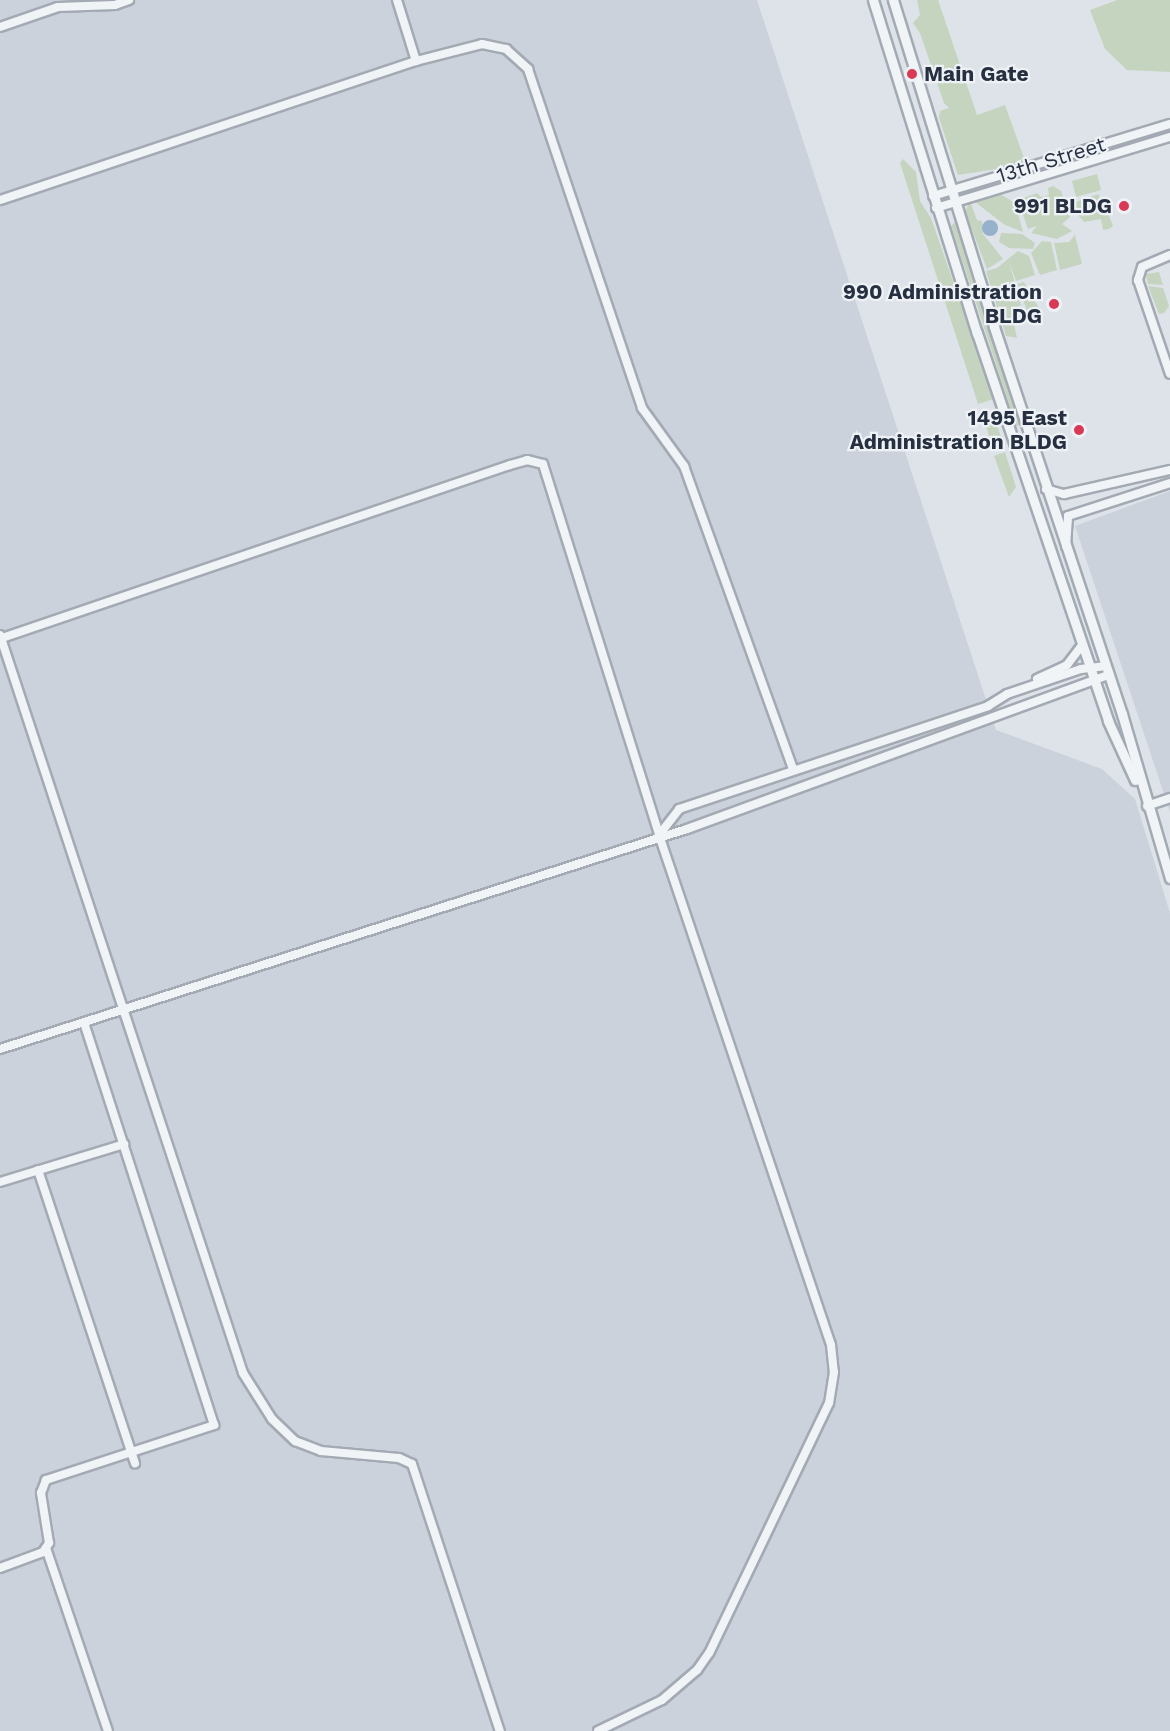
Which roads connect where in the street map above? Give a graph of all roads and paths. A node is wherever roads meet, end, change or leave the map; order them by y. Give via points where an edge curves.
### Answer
1 (129, 0) edge
2 (397, 0) edge
3 (873, 0) edge
4 (893, 0) edge
5 (57, 4) edge
6 (0, 27) edge
7 (416, 61) junction
8 (1170, 124) edge
9 (1170, 137) edge
10 (953, 190) junction
11 (933, 196) junction
12 (0, 200) edge
13 (957, 202) junction
14 (936, 208) junction
15 (1170, 255) edge
16 (1170, 374) edge
17 (1170, 470) edge
18 (1170, 483) edge
19 (1046, 489) junction
20 (1065, 548) junction
21 (1, 636) edge
22 (1082, 645) junction
23 (1090, 668) junction
24 (1107, 671) junction
25 (1094, 680) junction
26 (1007, 694) junction
27 (793, 768) junction
28 (1170, 798) edge
29 (1147, 806) junction
30 (659, 835) junction
31 (1170, 878) edge
32 (123, 1011) junction
33 (84, 1023) junction
34 (0, 1048) edge
35 (124, 1144) junction
36 (38, 1170) junction
37 (0, 1182) edge
38 (131, 1453) junction
39 (135, 1463) dead end
40 (46, 1548) junction
41 (0, 1568) edge
42 (108, 1731) edge
43 (500, 1731) edge
44 (598, 1731) edge

1 - 5 street via 115,5
2 - 7 street
3 - 11 street
4 - 10 street
5 - 6 street
7 - 12 street
7 - 27 street via 482,44 506,49 528,69 642,408 684,466
8 - 10 street, 13th Street
9 - 13 street, 13th Street
10 - 11 street, 13th Street
10 - 13 street
11 - 14 street
13 - 14 street, 13th Street
13 - 19 street
14 - 22 street
15 - 16 street via 1142,267 1138,280
17 - 19 street via 1064,494
18 - 20 street via 1068,516
19 - 20 street
20 - 24 street
21 - 30 street via 510,465 536,460 549,477
21 - 32 street
22 - 23 street
22 - 26 street via 1067,665
23 - 24 street
23 - 25 street
23 - 26 street
24 - 25 street
24 - 29 street
25 - 29 street
25 - 30 street via 687,829
26 - 27 street via 988,706
27 - 30 street via 679,809
28 - 29 street
29 - 31 street
30 - 32 street
30 - 44 street via 831,1345 834,1385 816,1431 709,1653 697,1670 662,1700
32 - 33 street
32 - 43 street via 243,1373 272,1419 295,1441 321,1451 399,1458 412,1464
33 - 34 street
33 - 35 street
35 - 36 street
35 - 38 street via 214,1420 208,1430
36 - 37 street
36 - 38 street
38 - 39 street
38 - 40 street via 42,1484 41,1501 49,1535
40 - 41 street
40 - 42 street

